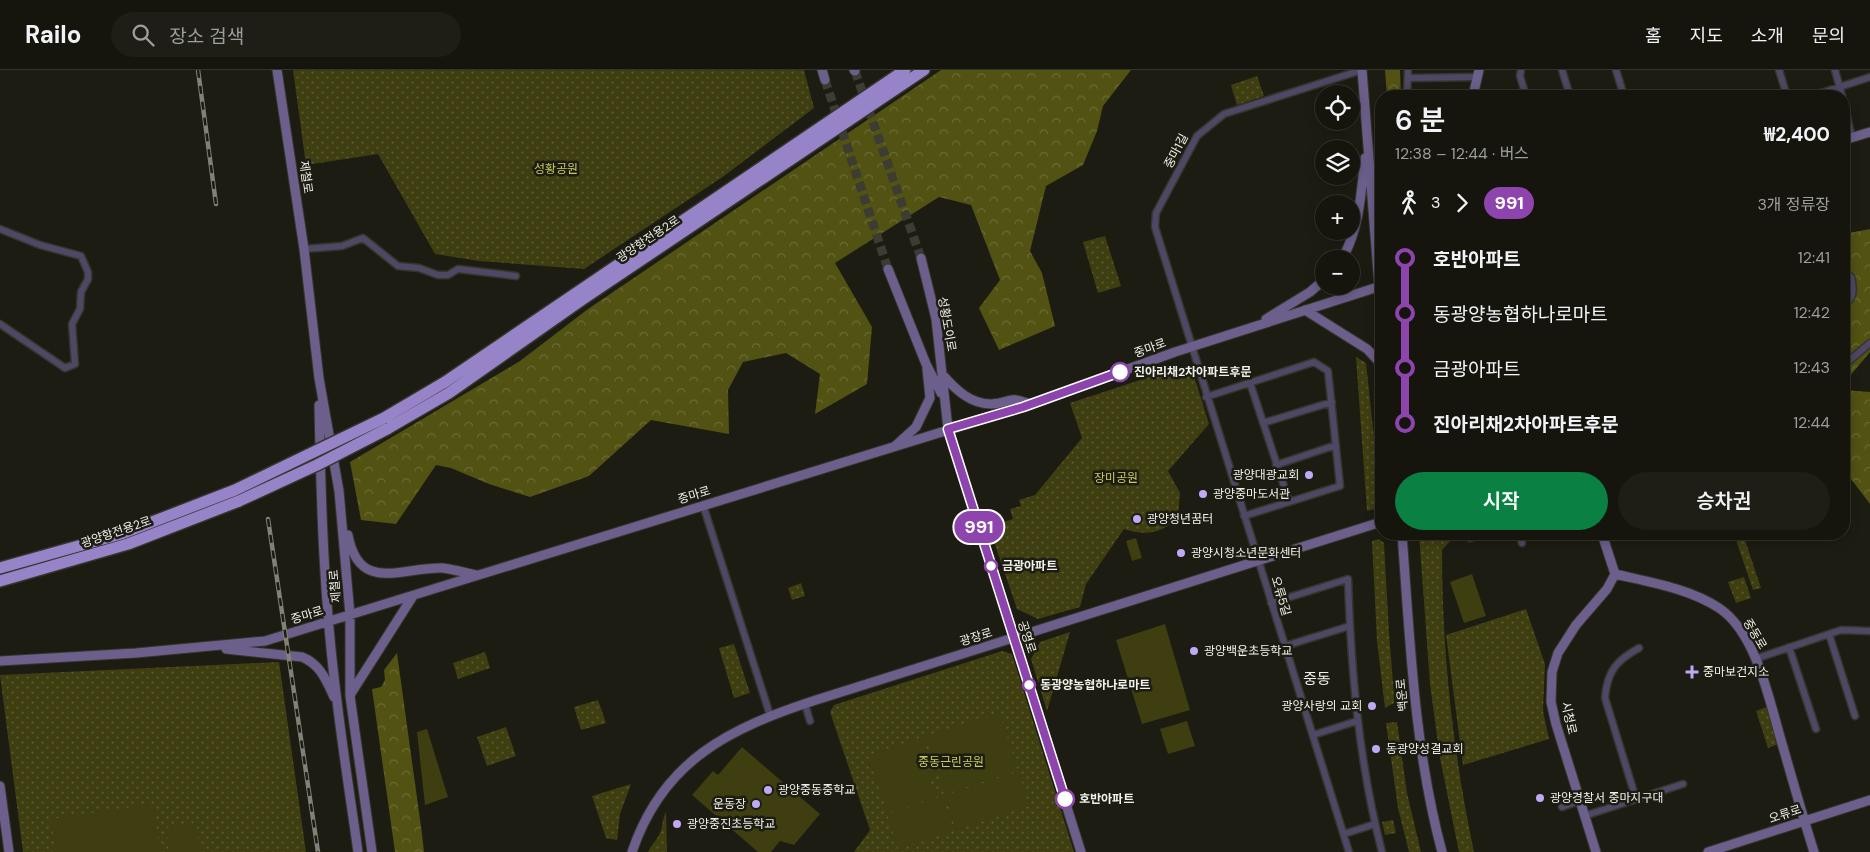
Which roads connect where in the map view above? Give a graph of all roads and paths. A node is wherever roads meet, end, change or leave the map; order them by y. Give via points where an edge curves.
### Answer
1 (277, 70) edge
2 (822, 70) edge
3 (905, 70) edge
4 (924, 70) edge
5 (1362, 70) edge
6 (1408, 70) edge
7 (1521, 70) edge
8 (1562, 70) edge
9 (1616, 70) edge
10 (1780, 70) edge
11 (1834, 70) edge
12 (1438, 73) edge
13 (1477, 74) edge
14 (1870, 77) edge
15 (1409, 78) junction
16 (825, 80) tunnel mouth
17 (1840, 87) junction
18 (1408, 90) edge
19 (1474, 90) edge
20 (1524, 90) edge
21 (1568, 90) edge
22 (1622, 90) edge
23 (1785, 90) edge
24 (1831, 90) edge
25 (1841, 90) edge
26 (1870, 132) edge
27 (1850, 138) edge
28 (1368, 140) junction
29 (1375, 200) edge
30 (0, 228) edge
31 (304, 249) junction
32 (1346, 250) edge
33 (920, 258) tunnel mouth
34 (888, 269) tunnel mouth
35 (516, 276) dead end
36 (1850, 277) edge
37 (1315, 288) edge
38 (1375, 288) edge
39 (1850, 299) edge
40 (1306, 310) junction
41 (0, 324) edge
42 (1255, 327) junction
43 (1870, 343) edge
44 (1190, 347) junction
45 (1375, 357) edge
46 (1850, 360) edge
47 (926, 364) junction
48 (942, 374) junction
49 (319, 378) junction
50 (1250, 383) junction
51 (942, 395) junction
52 (1206, 396) junction
53 (1332, 402) junction
54 (1030, 404) junction
55 (385, 423) junction
56 (1263, 423) junction
57 (948, 429) junction
58 (1336, 445) junction
59 (895, 446) junction
60 (1276, 465) junction
61 (339, 491) junction
62 (237, 496) junction
63 (1288, 501) junction
64 (703, 505) junction
65 (1244, 516) junction
66 (1375, 524) edge
67 (1402, 540) edge
68 (1521, 540) edge
69 (1604, 540) edge
70 (1522, 544) dead end
71 (1258, 561) junction
72 (0, 568) edge
73 (1615, 574) junction
74 (477, 575) junction
75 (0, 581) edge
76 (413, 596) junction
77 (1271, 603) junction
78 (350, 615) junction
79 (329, 621) junction
80 (1350, 626) junction
81 (1870, 630) edge
82 (1829, 634) junction
83 (1014, 638) junction
84 (1285, 646) junction
85 (206, 647) junction
86 (1789, 647) junction
87 (1639, 648) dead end
88 (1755, 659) junction
89 (0, 661) edge
90 (350, 696) junction
91 (336, 700) junction
92 (805, 704) junction
93 (770, 715) junction
94 (1855, 716) dead end
95 (810, 720) dead end
96 (1357, 721) junction
97 (1816, 729) dead end
98 (1313, 735) junction
99 (1683, 784) dead end
100 (0, 786) edge
101 (1636, 799) junction
102 (1870, 800) edge
103 (1579, 801) junction
104 (1562, 807) dead end
105 (1584, 816) junction
106 (1805, 821) junction
107 (1375, 824) junction
108 (1344, 834) junction
109 (9, 852) edge
110 (358, 852) edge
111 (372, 852) edge
112 (632, 852) edge
113 (1081, 852) edge
114 (1349, 852) edge
115 (1382, 852) edge
116 (1442, 852) edge
117 (1596, 852) edge
118 (1708, 852) edge
119 (1814, 852) edge

1 - 31 main road, 제철로
2 - 16 main road
3 - 55 highway, 광양항전용2로
4 - 55 highway, 광양항전용2로 via 449,393
5 - 28 main road
5 - 44 street, 중마1길 via 1224,114 1197,136 1156,213 1155,227
6 - 15 street
7 - 20 street
8 - 21 street
9 - 22 street
10 - 23 street
11 - 17 street
12 - 13 street
12 - 15 street
13 - 19 main road
14 - 17 street
15 - 18 street
17 - 24 street
17 - 25 street
26 - 27 main road
28 - 29 main road
28 - 32 main road via 1356,226
30 - 41 street via 40,245 81,256 88,272 81,292 80,309 72,324 75,364 65,368
31 - 35 street via 342,246 363,238 398,266 419,268 438,275 448,275 458,269
31 - 49 main road, 제철로
33 - 48 main road, 성황도이로 via 936,319
34 - 47 main road, 성황도이로
36 - 39 street via 1854,289
37 - 42 main road
38 - 40 main road, 중마로
40 - 42 main road, 중마로
40 - 45 main road via 1368,349
42 - 44 main road, 중마로
43 - 46 street
44 - 52 street, 오류5길
44 - 54 main road, 중마로
47 - 51 main road, 성황도이로
47 - 59 main road via 930,398 916,427
48 - 51 main road, 성황도이로
48 - 54 main road via 969,399 991,404 1014,398
49 - 61 main road, 제철로
49 - 79 main road, 제철로 via 321,496
50 - 52 street
50 - 53 street via 1314,362 1328,371
50 - 56 street
51 - 57 main road, 성황도이로
52 - 65 street, 오류5길
53 - 56 street
53 - 58 street
54 - 57 main road, 중마로
55 - 62 highway, bridge
56 - 60 street
57 - 59 main road, 중마로
57 - 83 main road, 공영로
58 - 60 street
58 - 63 street via 1340,486
59 - 64 main road, 중마로
60 - 63 street
61 - 74 main road via 350,546 362,566 374,574 442,568
61 - 78 main road, 제철로
62 - 72 highway, 광양항전용2로 via 121,534
62 - 75 highway, 광양항전용2로 via 128,544
63 - 65 street
64 - 74 main road, 중마로
64 - 93 street
65 - 71 street, 오류5길
66 - 71 main road, 광장로
67 - 116 main road, 백운로 via 1417,718
68 - 70 street
69 - 73 main road
71 - 77 street, 오류5길
71 - 83 main road, 광장로
73 - 88 main road, 중동로 via 1677,589 1720,609 1742,633
73 - 103 main road, 시청로 via 1558,653 1552,672 1551,702
74 - 76 main road, 중마로
76 - 78 main road, 중마로
76 - 90 main road
77 - 80 street via 1348,579
77 - 84 street, 오류5길
78 - 79 main road, 중마로
78 - 90 main road, 제철로
79 - 85 main road, 중마로 via 265,641
79 - 91 main road, 제철로
80 - 84 street
80 - 96 street
81 - 82 street via 1841,630
82 - 86 street
82 - 94 street
83 - 92 main road, 광장로
83 - 113 main road, 공영로
84 - 98 street, 오류5길
85 - 89 main road, 중마로
85 - 91 main road via 302,657 312,661 320,669
86 - 88 street
86 - 97 street
87 - 101 street via 1621,657 1612,670 1605,698
88 - 106 main road, 중동로
90 - 111 main road, 제철로
91 - 110 main road, 제철로
92 - 93 main road, 광장로
92 - 95 street
93 - 112 main road, 광장로 via 708,747 691,761 649,812
96 - 98 street
96 - 107 street
98 - 108 street, 오류5길
99 - 101 street
100 - 109 main road
101 - 105 street
102 - 106 main road, 오류로
103 - 104 street
103 - 105 main road, 시청로
105 - 117 main road, 시청로
106 - 118 main road, 오류로
106 - 119 main road, 중동로
107 - 108 street
107 - 115 street
108 - 114 street, 오류5길

